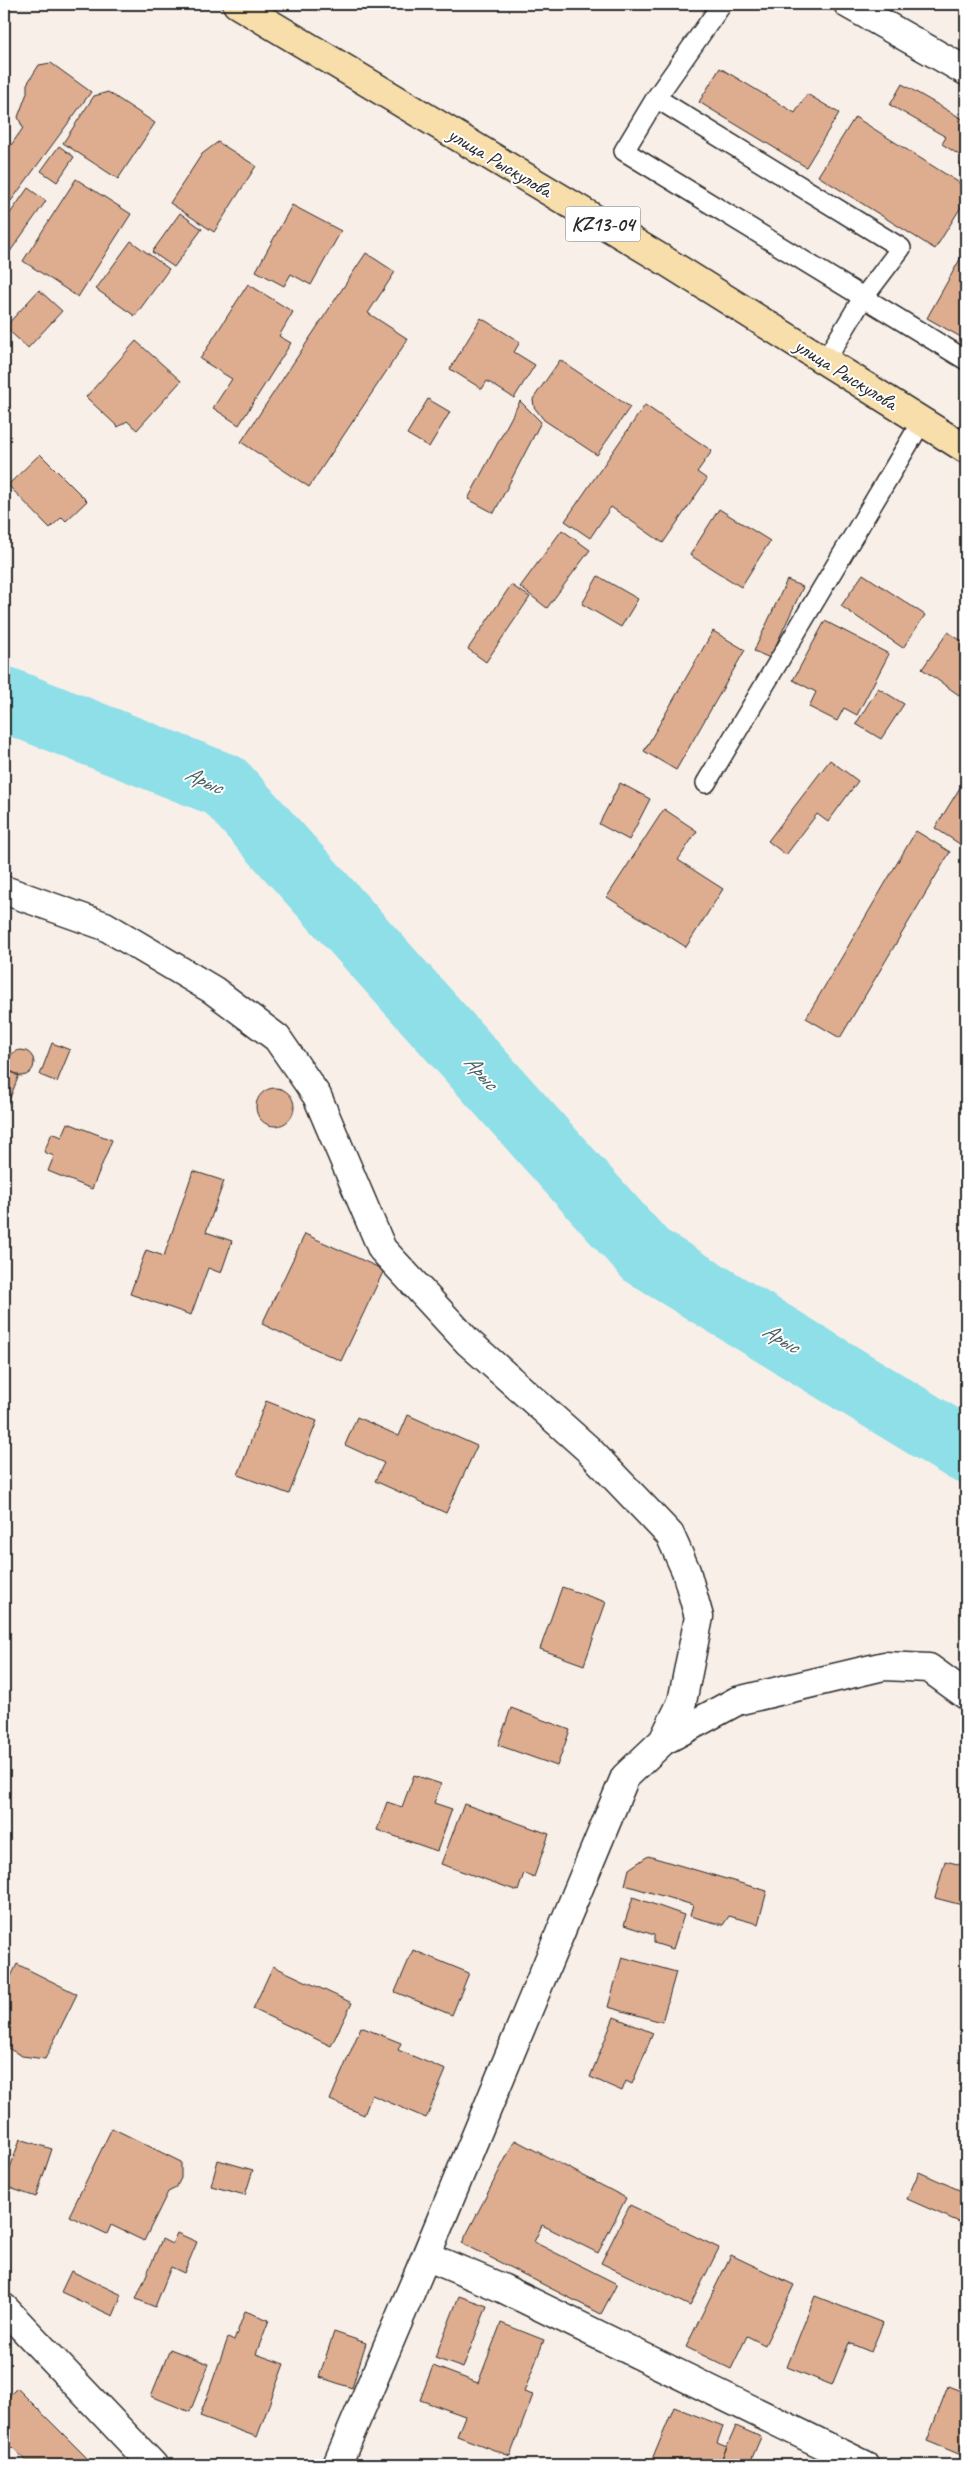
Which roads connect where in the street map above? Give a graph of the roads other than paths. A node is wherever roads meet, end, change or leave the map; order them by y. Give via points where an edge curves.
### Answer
1 (238, 4) edge
2 (722, 4) edge
3 (848, 4) edge
4 (966, 70) edge
5 (656, 98) junction
6 (863, 298) junction
7 (966, 360) edge
8 (825, 361) junction
9 (922, 421) junction
10 (966, 448) edge
11 (706, 783) dead end
12 (4, 890) edge
13 (966, 1695) edge
14 (662, 1740) junction
15 (426, 2256) junction
16 (4, 2308) edge
17 (153, 2465) edge
18 (337, 2465) edge
19 (865, 2465) edge

1 - 8 main road, улица Рыскулова / KZ13-04
2 - 5 lane
3 - 4 street
5 - 6 lane via 624,150
5 - 6 lane via 901,248
6 - 7 lane
6 - 8 lane
8 - 9 main road, улица Рыскулова / KZ13-04
9 - 10 main road, улица Рыскулова / KZ13-04
9 - 11 lane
12 - 14 street via 105,926 213,990 277,1038 317,1096 382,1249 468,1342 588,1449 670,1536 686,1571 698,1617 682,1702
13 - 14 street via 929,1668 884,1666 737,1701
14 - 15 street via 625,1777
15 - 18 street
15 - 19 street via 502,2288
16 - 17 street

